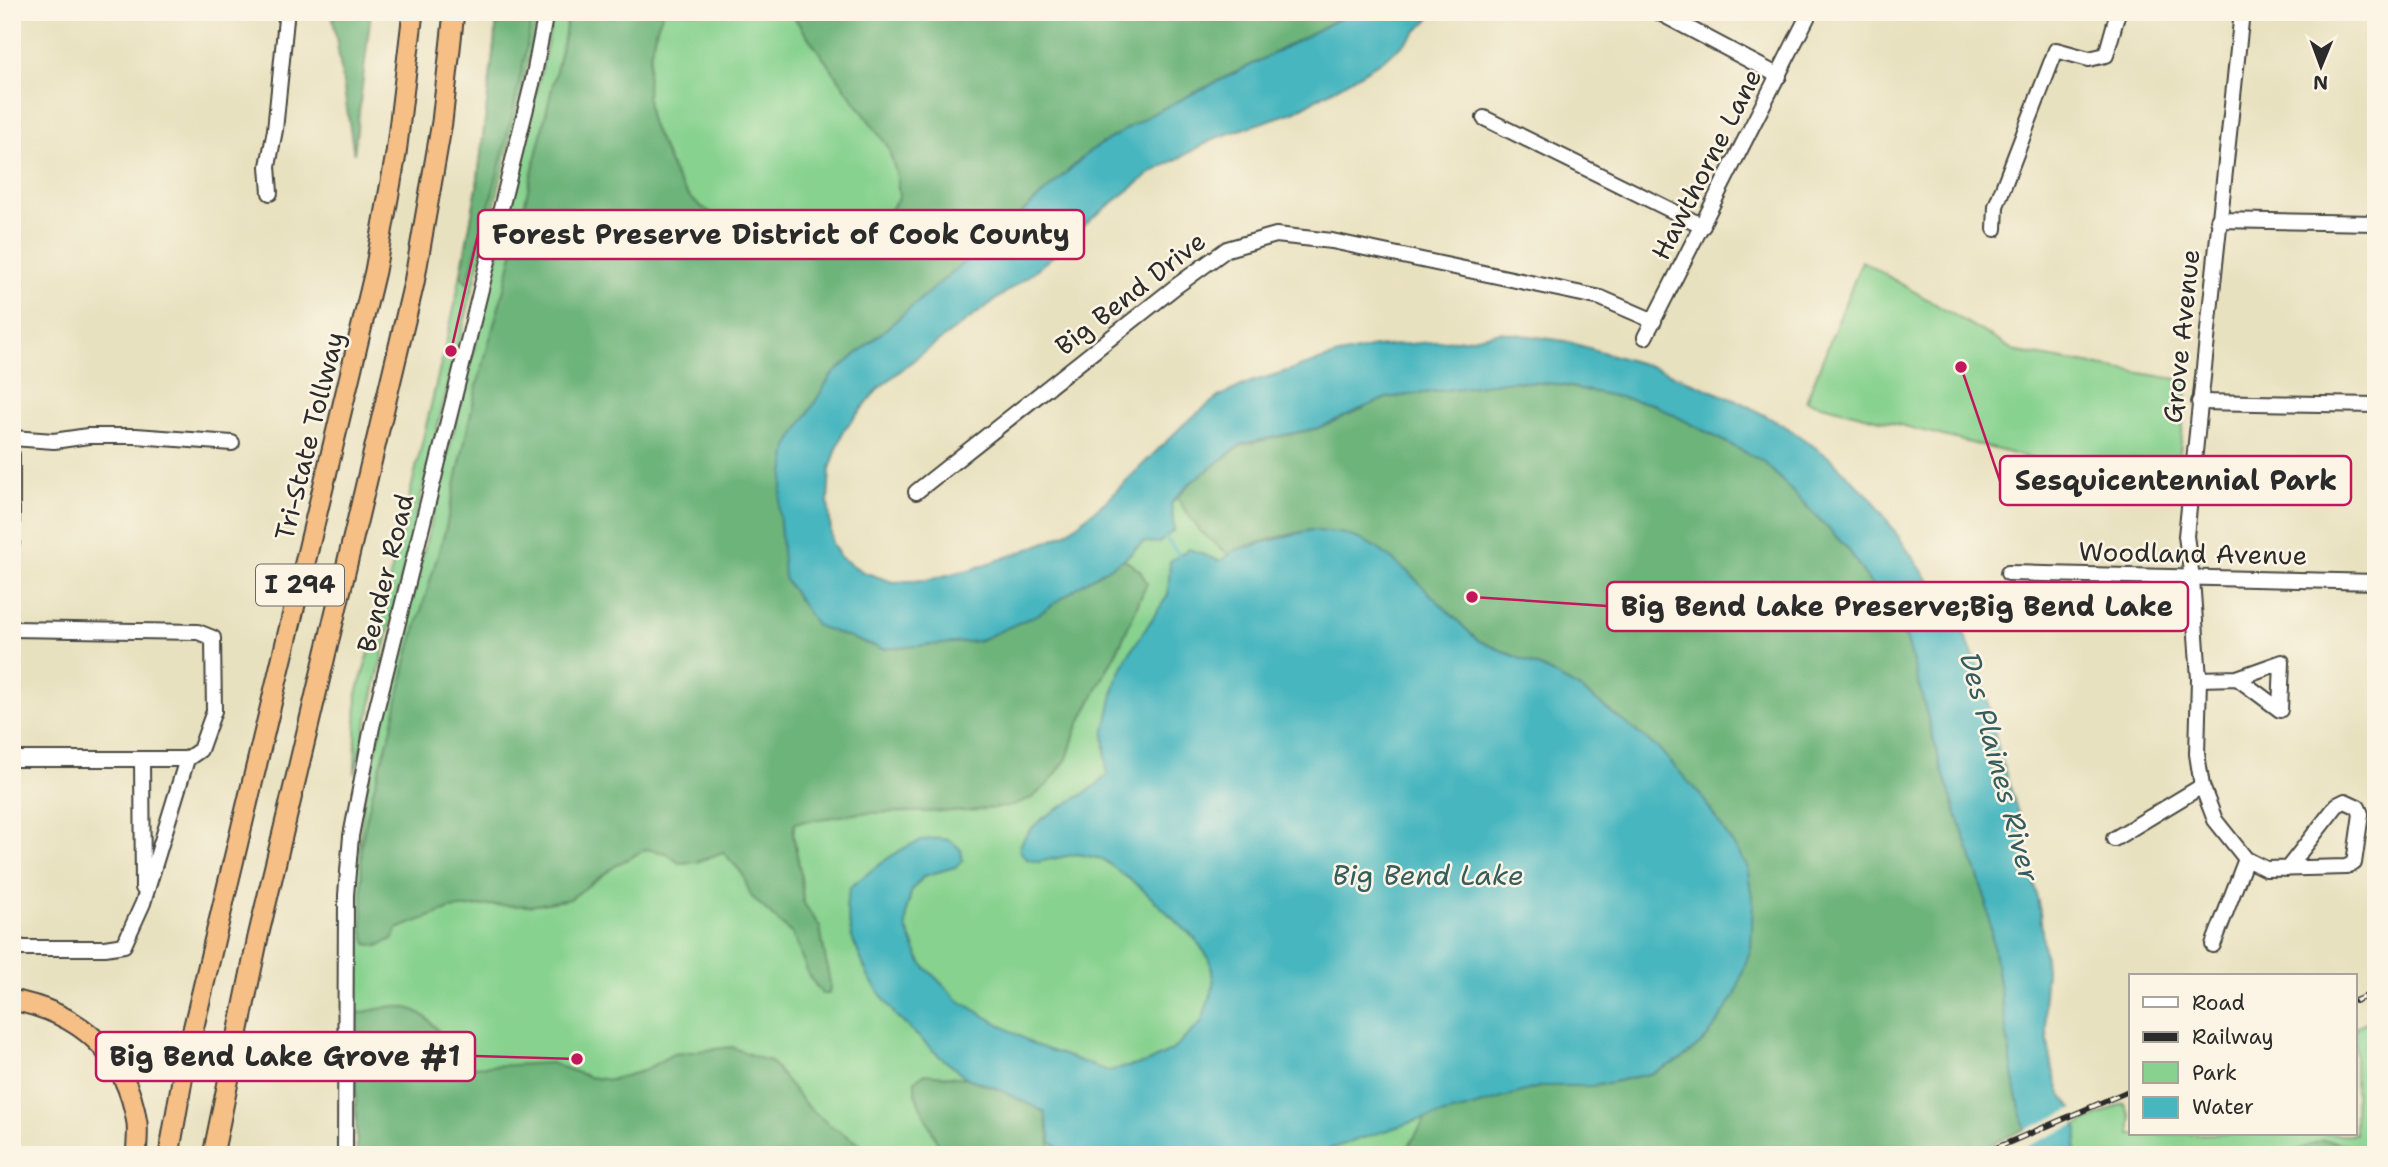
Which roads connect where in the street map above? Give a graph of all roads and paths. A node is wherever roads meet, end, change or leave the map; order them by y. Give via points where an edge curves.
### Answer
1 (283, 12) edge
2 (414, 12) edge
3 (454, 12) edge
4 (547, 12) edge
5 (1658, 12) edge
6 (1810, 12) edge
7 (2118, 12) edge
8 (2242, 12) edge
9 (1779, 76) junction
10 (1484, 118) dead end
11 (270, 193) dead end
12 (2218, 220) junction
13 (2376, 223) edge
14 (1703, 226) junction
15 (1995, 229) dead end
16 (1654, 321) junction
17 (1645, 337) dead end
18 (2199, 402) junction
19 (2376, 405) edge
20 (12, 439) edge
21 (232, 443) dead end
22 (12, 456) edge
23 (13, 485) edge
24 (916, 492) dead end
25 (12, 543) edge
26 (2008, 573) dead end
27 (2192, 578) junction
28 (2376, 582) edge
29 (12, 629) edge
30 (2238, 678) dead end
31 (2199, 679) junction
32 (12, 759) edge
33 (187, 759) junction
34 (142, 760) junction
35 (2202, 786) junction
36 (2114, 839) dead end
37 (2246, 859) junction
38 (2287, 869) junction
39 (143, 903) junction
40 (2213, 945) dead end
41 (12, 946) edge
42 (12, 1000) edge
43 (136, 1155) edge
44 (169, 1155) edge
45 (213, 1155) edge
46 (345, 1155) edge

1 - 11 street via 286,19 268,166
2 - 44 highway, Tri-State Tollway / I 294 via 375,271 185,1063
3 - 45 highway, I 294 via 442,122 414,283 258,937
4 - 46 street, Bender Road via 372,727 351,836 346,895
5 - 9 street
6 - 9 street, Hawthorne Lane
7 - 15 street via 2106,55 2089,59 2056,50 1996,206
8 - 12 street, Grove Avenue
9 - 14 street, Hawthorne Lane
10 - 14 street
12 - 13 street
12 - 18 street, Grove Avenue
14 - 16 street, Hawthorne Lane
16 - 17 street, Hawthorne Lane
16 - 24 street, Big Bend Drive via 1601,298 1332,241 1276,235 1227,249
18 - 19 street
18 - 27 street, Grove Avenue via 2186,536
20 - 21 street via 54,442 88,436 136,436
22 - 23 street
23 - 25 street
26 - 27 street, Woodland Avenue
27 - 28 street, Woodland Avenue
27 - 31 street, Grove Avenue
29 - 33 street via 198,632 213,638 214,711 200,750
30 - 31 street
31 - 35 street, Grove Avenue via 2197,754
32 - 34 street
33 - 34 street
33 - 39 street
34 - 39 street
35 - 36 street
35 - 37 street, Grove Avenue via 2215,820
37 - 38 street via 2266,869
37 - 40 street
38 - 38 street via 2337,804 2345,801 2358,807 2354,863
39 - 41 street via 124,945
42 - 43 highway via 64,1016 113,1058 128,1086 137,1124

